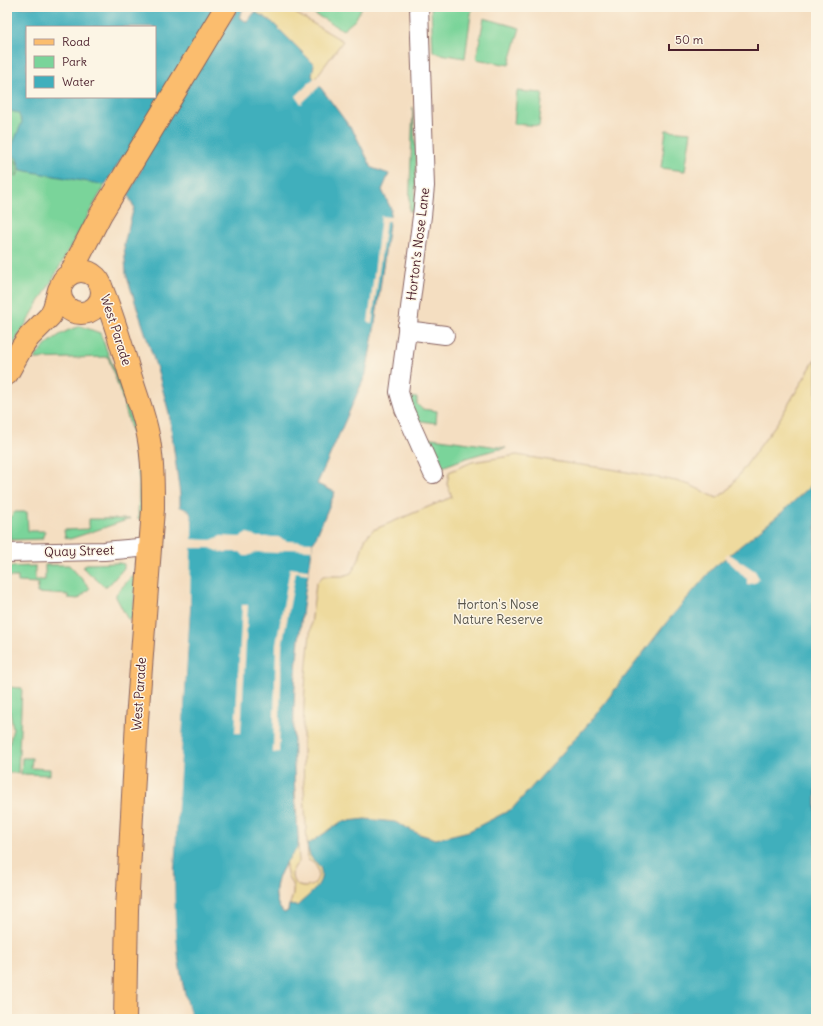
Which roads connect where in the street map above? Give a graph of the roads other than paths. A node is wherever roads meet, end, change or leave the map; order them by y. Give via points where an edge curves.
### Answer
1 (419, 7) edge
2 (222, 13) edge
3 (101, 214) junction
4 (64, 282) junction
5 (101, 286) junction
6 (82, 314) junction
7 (408, 326) junction
8 (445, 336) dead end
9 (10, 369) edge
10 (129, 372) junction
11 (433, 474) dead end
12 (150, 547) junction
13 (7, 553) edge
14 (125, 1019) edge

1 - 7 street, Horton's Nose Lane via 425,186
2 - 3 main road
3 - 4 main road
3 - 5 main road, West Parade via 92,257
4 - 5 main road via 76,271 83,271 96,277
4 - 6 main road via 60,297 63,304 68,310
4 - 9 main road via 50,316 29,337
5 - 6 main road via 101,300 98,305
5 - 10 main road, West Parade via 114,318
6 - 9 main road via 46,330 33,341
6 - 10 main road, West Parade via 95,318 105,326
7 - 8 street via 414,331
7 - 11 street, Horton's Nose Lane via 399,392
10 - 12 main road, West Parade via 140,402 148,436 153,475
12 - 13 street, Quay Street
12 - 14 main road, West Parade via 137,720 127,910

